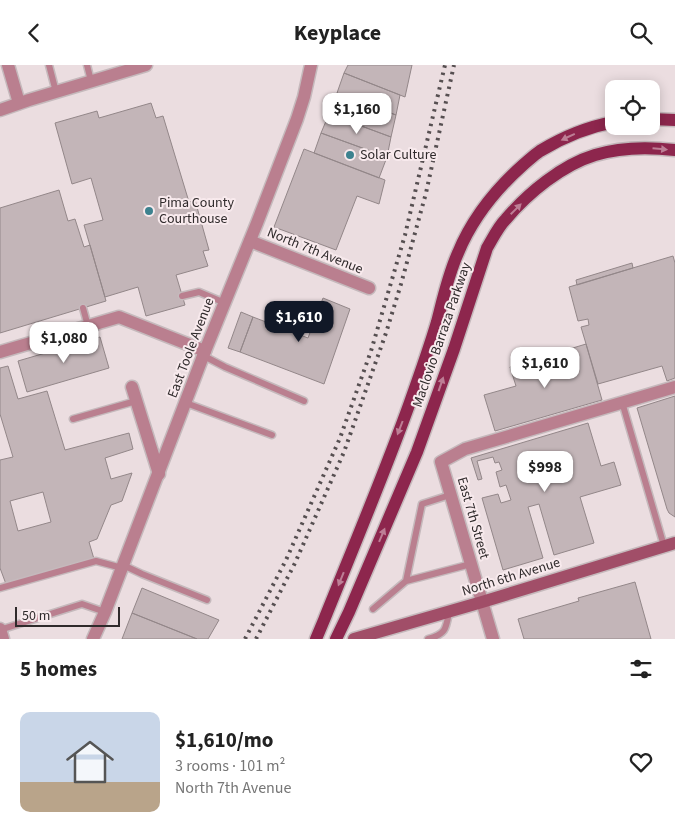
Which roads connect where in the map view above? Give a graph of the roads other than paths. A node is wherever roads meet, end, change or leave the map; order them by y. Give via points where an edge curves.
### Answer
1 (8, 65) edge
2 (49, 65) edge
3 (87, 65) edge
4 (146, 65) edge
5 (311, 65) edge
6 (91, 81) junction
7 (56, 92) junction
8 (19, 103) junction
9 (0, 110) edge
10 (660, 119) edge
11 (675, 120) edge
12 (605, 124) edge
13 (675, 150) edge
14 (250, 241) junction
15 (369, 288) dead end
16 (182, 296) dead end
17 (225, 303) junction
18 (83, 308) dead end
19 (88, 326) junction
20 (0, 352) edge
21 (204, 353) junction
22 (132, 387) dead end
23 (675, 387) edge
24 (136, 401) junction
25 (304, 401) dead end
26 (622, 402) junction
27 (186, 403) junction
28 (73, 419) dead end
29 (272, 435) dead end
30 (159, 474) junction
31 (450, 495) junction
32 (669, 545) edge
33 (471, 564) junction
34 (122, 566) junction
35 (406, 581) junction
36 (0, 588) edge
37 (207, 600) dead end
38 (482, 602) junction
39 (373, 609) dead end
40 (449, 611) junction
41 (105, 612) junction
42 (0, 629) edge
43 (3, 639) edge
44 (93, 639) edge
45 (316, 639) edge
46 (336, 639) edge
47 (354, 639) edge
48 (428, 639) edge
49 (493, 639) edge

1 - 8 street
2 - 7 lane
3 - 6 lane
4 - 6 street
5 - 14 street, East Toole Avenue via 299,112
6 - 7 street
7 - 8 street
8 - 9 street
10 - 11 main road
12 -> 45 main road, Maclovio Barraza Parkway via 566,137 538,152 485,204 467,233 449,276 410,402
46 -> 13 main road, Maclovio Barraza Parkway via 418,452 487,248 496,233 537,188 566,167 594,155 620,149
14 - 15 street, North 7th Avenue
14 - 17 street, East Toole Avenue
16 - 17 lane via 199,292
17 - 21 street, East Toole Avenue
18 - 19 lane
19 - 20 street
19 - 21 street via 120,317
21 - 25 lane via 224,367
21 - 27 street, East Toole Avenue
22 - 24 street
23 - 26 street
24 - 28 lane
24 - 30 street
26 - 31 street, East 7th Street via 465,449 441,462
26 - 32 lane
27 - 29 lane
27 - 30 street, East Toole Avenue
30 - 34 street, East Toole Avenue
31 - 33 street, East 7th Street
31 - 35 lane via 422,504
32 - 38 main road, North 6th Avenue
33 - 35 lane
33 - 38 street, East 7th Street
34 - 36 lane via 96,561
34 - 37 lane
34 - 41 street, East Toole Avenue
35 - 39 lane
38 - 40 main road, North 6th Avenue
38 - 49 street, East 7th Street
40 - 47 main road, North 6th Avenue
40 - 48 lane via 443,633
41 - 42 lane via 82,604
41 - 44 street, East Toole Avenue
42 - 43 street

